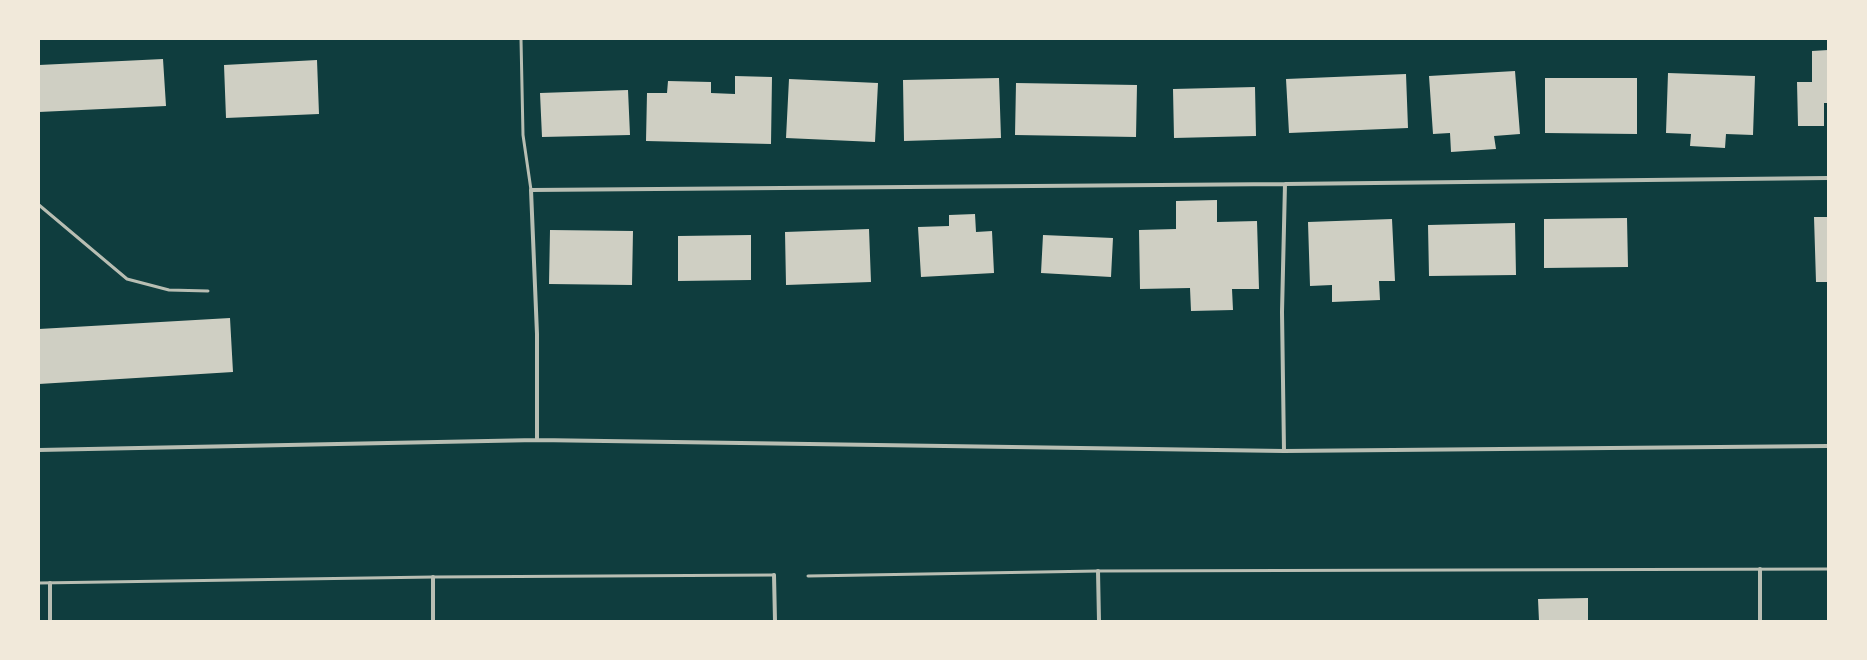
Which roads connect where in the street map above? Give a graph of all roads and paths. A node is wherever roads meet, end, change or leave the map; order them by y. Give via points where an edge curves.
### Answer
1 (521, 39) edge
2 (1828, 178) edge
3 (1285, 184) junction
4 (531, 190) junction
5 (39, 205) edge
6 (208, 291) dead end
7 (537, 440) junction
8 (1828, 446) edge
9 (39, 450) edge
10 (1284, 451) junction
11 (1760, 569) junction
12 (1828, 569) edge
13 (1098, 571) junction
14 (774, 575) joint
15 (808, 576) dead end
16 (433, 577) junction
17 (39, 583) edge
18 (50, 583) junction
19 (50, 621) edge
20 (433, 621) edge
21 (775, 621) edge
22 (1098, 621) edge
23 (1760, 621) edge

1 - 4 lane via 523,135
2 - 3 street
3 - 4 street
3 - 10 street via 1282,312
4 - 7 street via 537,334
5 - 6 lane via 127,279 169,290
7 - 9 street
7 - 10 street
8 - 10 street
11 - 12 lane
11 - 13 lane
11 - 23 street
13 - 15 lane
13 - 22 street
14 - 16 lane
14 - 21 street
16 - 18 lane
16 - 20 street
17 - 18 lane
18 - 19 street

